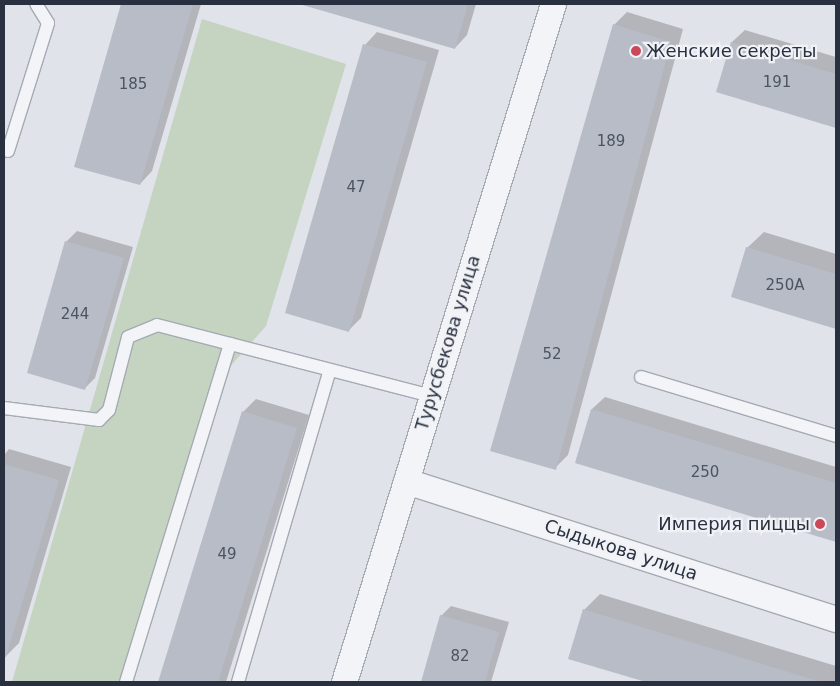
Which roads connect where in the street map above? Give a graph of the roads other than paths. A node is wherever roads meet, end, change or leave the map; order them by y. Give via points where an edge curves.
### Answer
1 (36, 4) edge
2 (553, 4) edge
3 (8, 150) dead end
4 (230, 344) junction
5 (330, 370) junction
6 (641, 376) dead end
7 (432, 396) junction
8 (4, 408) edge
9 (836, 436) edge
10 (406, 482) junction
11 (836, 619) edge
12 (126, 682) edge
13 (238, 682) edge
14 (344, 682) edge

1 - 3 lane via 48,23
2 - 7 street, Турусбекова улица
4 - 5 lane
4 - 8 lane via 157,325 128,337 109,410 99,420
4 - 12 lane
5 - 7 lane
5 - 13 lane
6 - 9 lane
7 - 10 street, Турусбекова улица
10 - 11 street, Сыдыкова улица
10 - 14 street, Турусбекова улица

